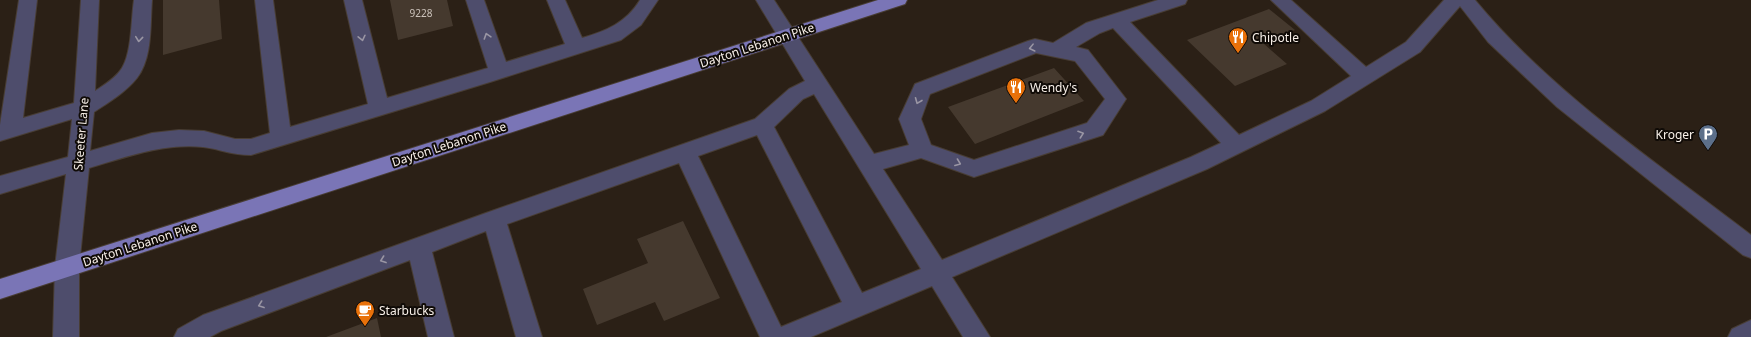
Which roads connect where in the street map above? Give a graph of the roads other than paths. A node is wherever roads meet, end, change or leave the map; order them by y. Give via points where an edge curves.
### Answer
1 (28, 0) edge
2 (90, 0) edge
3 (143, 0) edge
4 (264, 0) edge
5 (353, 0) edge
6 (475, 0) edge
7 (557, 0) edge
8 (649, 0) edge
9 (765, 0) edge
10 (898, 0) edge
11 (1178, 0) edge
12 (1280, 0) edge
13 (1454, 0) edge
14 (1465, 0) edge
15 (1117, 20) junction
16 (788, 35) junction
17 (576, 47) junction
18 (1056, 50) junction
19 (498, 72) junction
20 (1365, 77) junction
21 (818, 83) junction
22 (84, 108) junction
23 (379, 108) junction
24 (762, 125) junction
25 (6, 131) edge
26 (281, 138) junction
27 (1236, 145) junction
28 (922, 150) junction
29 (685, 152) junction
30 (78, 162) junction
31 (869, 164) junction
32 (0, 185) edge
33 (494, 219) junction
34 (419, 247) junction
35 (1751, 248) edge
36 (67, 267) junction
37 (937, 274) junction
38 (0, 288) edge
39 (857, 307) junction
40 (1751, 331) edge
41 (66, 337) edge
42 (187, 337) edge
43 (441, 337) edge
44 (529, 337) edge
45 (773, 337) edge
46 (784, 337) edge
47 (977, 337) edge
48 (1741, 337) edge

1 - 25 street
2 - 22 street, Skeeter Lane
3 -> 22 street via 137,57 130,73 116,87
4 - 26 street
5 -> 23 street
19 -> 6 street
7 - 17 street
8 - 17 street via 640,16 629,27 614,35
9 - 16 street
10 - 16 main road, Dayton Lebanon Pike
11 - 15 street
12 - 20 street
13 - 20 street via 1413,47
14 - 35 street via 1495,37 1564,102
15 - 18 street via 1093,28
15 - 27 street
16 - 21 street
16 - 36 main road, Dayton Lebanon Pike
17 - 19 street
18 -> 28 street via 1035,46 922,89 910,119
28 -> 18 street via 974,170 1095,129 1116,99 1081,55
19 - 23 street
20 - 27 street via 1318,106
21 - 24 street via 796,94
21 - 31 street
22 - 25 street
22 - 30 street, Skeeter Lane
23 - 26 street
24 - 29 street
24 - 39 street
26 - 30 street via 251,147 235,147 204,139 152,141
27 - 37 street via 1200,163
28 - 31 street
29 - 33 street
29 - 45 street
30 - 32 street
30 - 36 street, Skeeter Lane
31 - 37 street
33 - 34 street
33 - 44 street
34 -> 42 street via 212,323
34 - 43 street
36 - 38 main road, Dayton Lebanon Pike
36 - 41 street, Skeeter Lane
37 - 39 street
37 - 47 street
39 - 46 street
40 - 48 street

